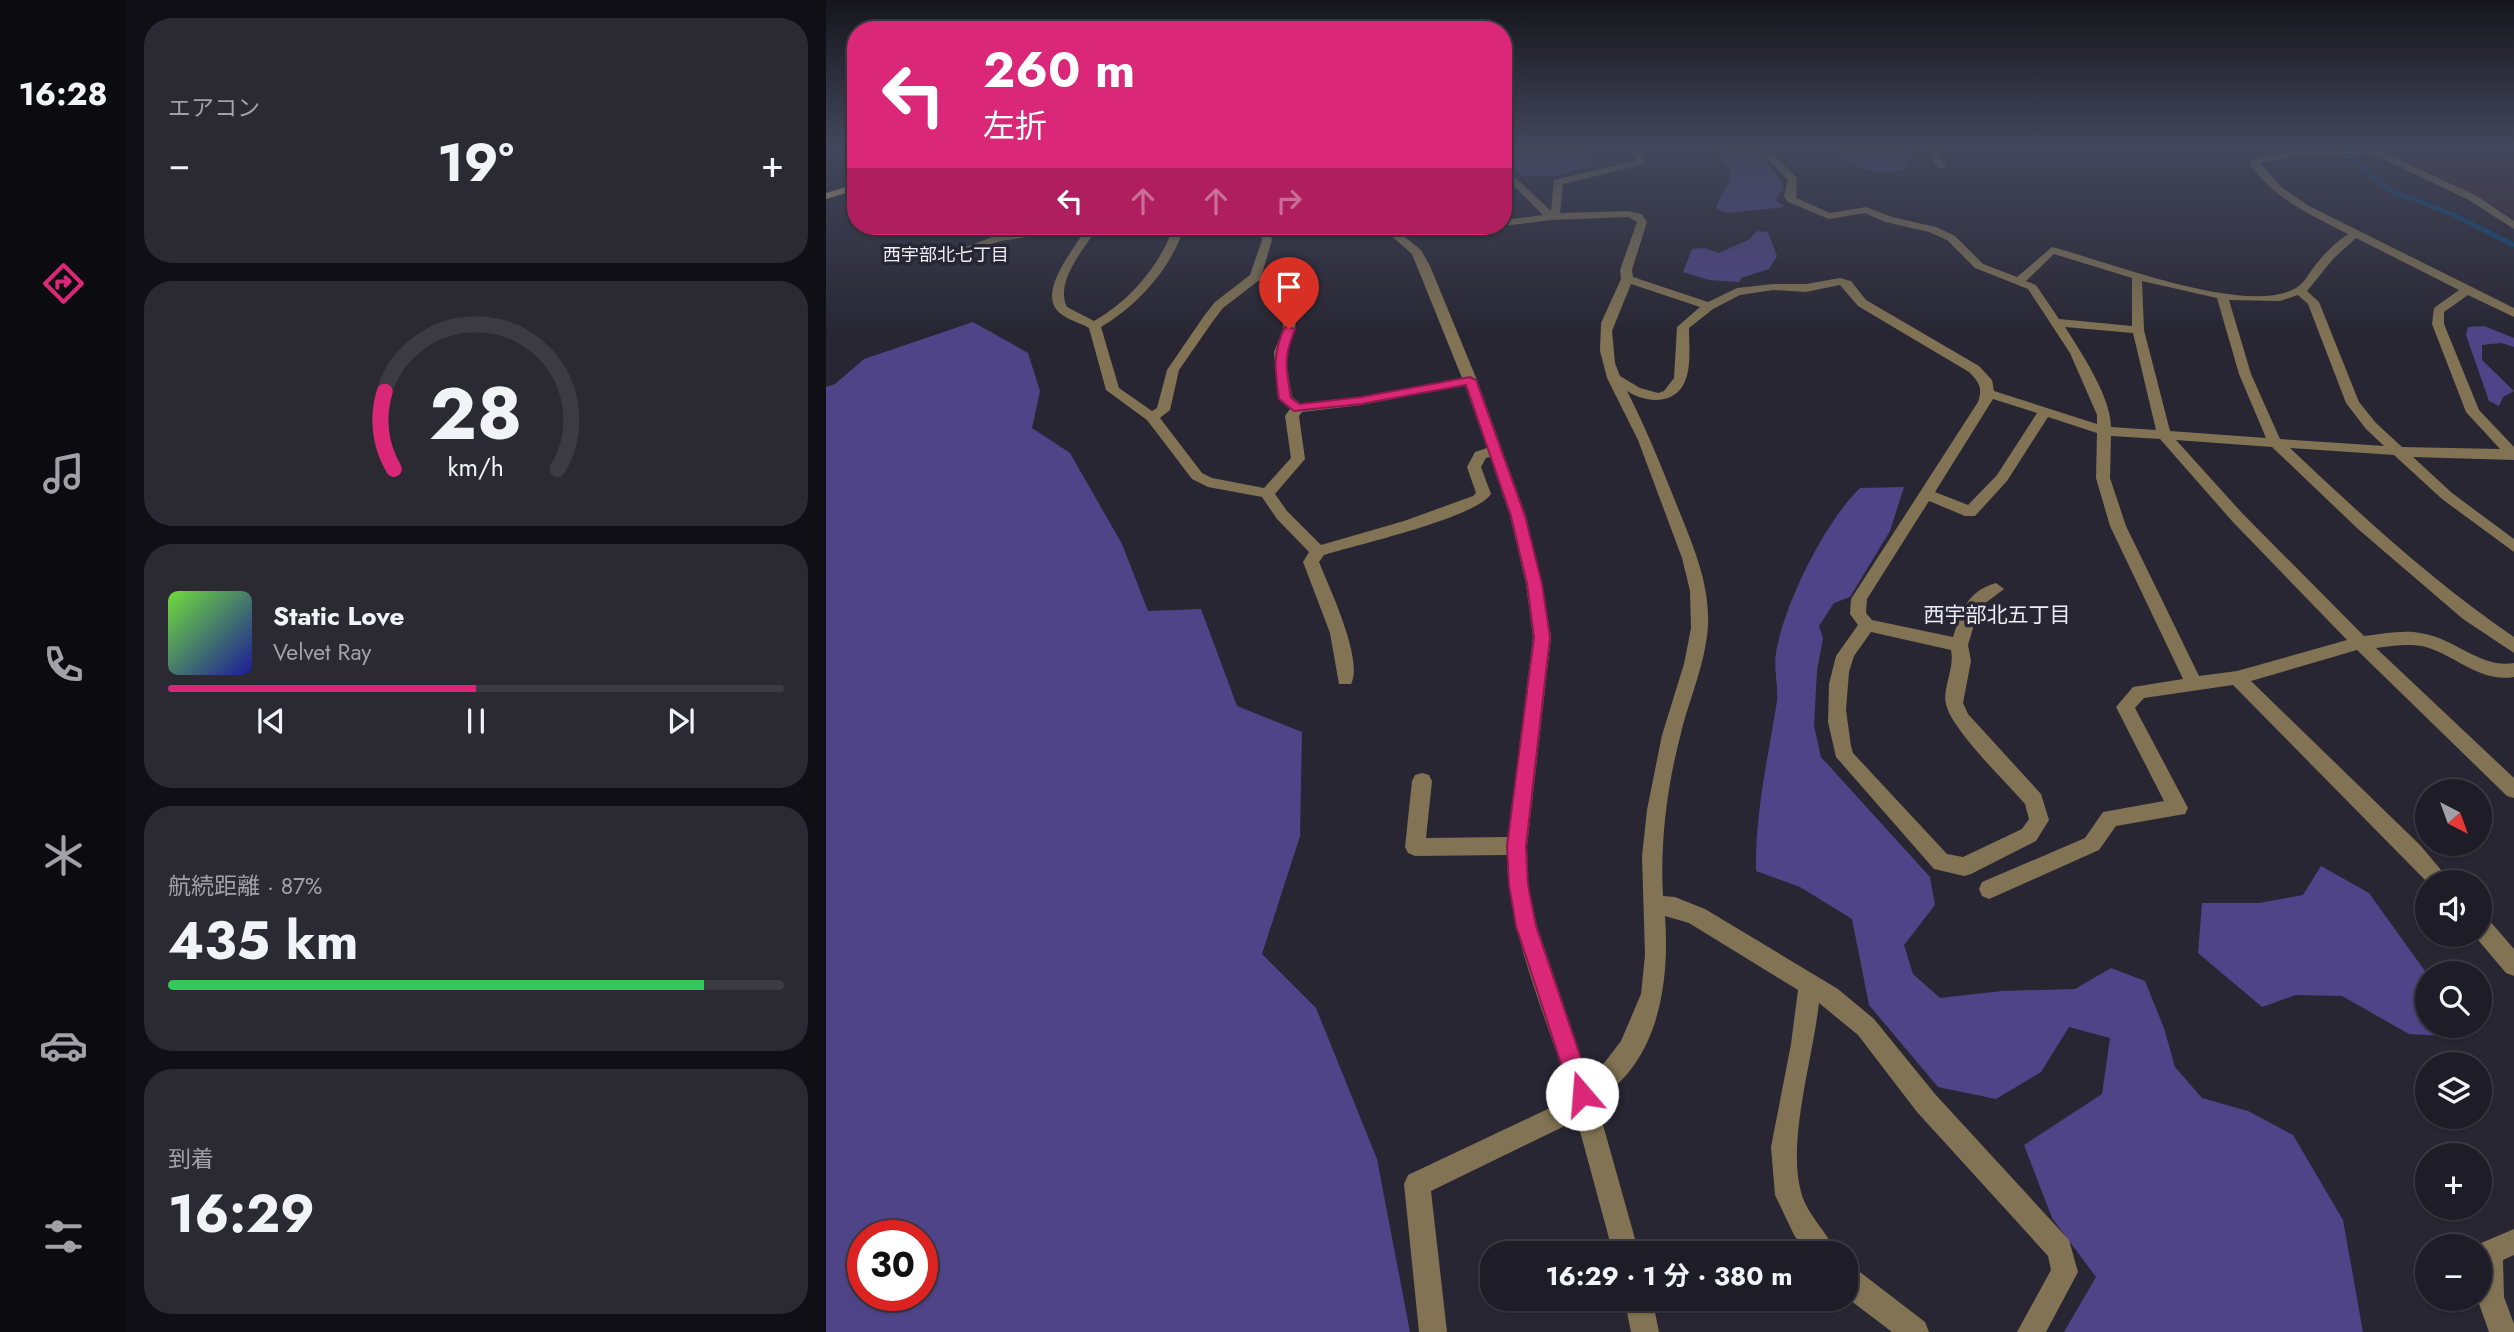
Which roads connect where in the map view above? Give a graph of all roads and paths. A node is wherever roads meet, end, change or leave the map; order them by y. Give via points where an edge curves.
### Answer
1 (1544, 210) edge
2 (1557, 210) edge
3 (1815, 210) edge
4 (1865, 210) edge
5 (1866, 210) edge
6 (2309, 210) edge
7 (2491, 210) edge
8 (1551, 217) junction
9 (1512, 222) edge
10 (2514, 226) edge
11 (2357, 233) junction
12 (1019, 235) edge
13 (1088, 235) edge
14 (1176, 235) edge
15 (1267, 235) edge
16 (1397, 235) edge
17 (945, 257) dead end
18 (1255, 277) junction
19 (2139, 277) junction
20 (1627, 279) junction
21 (2018, 281) junction
22 (2300, 291) junction
23 (2468, 291) junction
24 (2222, 296) junction
25 (1709, 306) junction
26 (2514, 313) edge
27 (2055, 322) junction
28 (1094, 327) junction
29 (2138, 330) junction
30 (1614, 378) junction
31 (1470, 380) junction
32 (1988, 393) junction
33 (1298, 408) junction
34 (2044, 413) junction
35 (1152, 417) junction
36 (2105, 431) junction
37 (2164, 435) junction
38 (2274, 441) junction
39 (2398, 449) junction
40 (1495, 450) junction
41 (2513, 454) edge
42 (1267, 493) junction
43 (1926, 494) junction
44 (2514, 547) edge
45 (1318, 551) junction
46 (1996, 589) dead end
47 (1867, 625) junction
48 (2360, 643) junction
49 (1959, 645) junction
50 (2514, 646) edge
51 (2514, 670) edge
52 (2237, 678) junction
53 (1345, 679) dead end
54 (2195, 686) junction
55 (1422, 780) dead end
56 (2514, 790) edge
57 (1517, 846) junction
58 (2430, 870) edge
59 (1989, 890) dead end
60 (1653, 905) junction
61 (2492, 940) edge
62 (2514, 965) edge
63 (1810, 985) junction
64 (1583, 1099) junction
65 (1623, 1241) edge
66 (1814, 1241) edge
67 (2514, 1242) edge
68 (1858, 1289) edge
69 (1640, 1311) edge
70 (1433, 1332) edge
71 (1645, 1332) edge
72 (1915, 1332) edge
73 (2031, 1332) edge
74 (2502, 1332) edge

1 - 8 street
2 - 8 street
3 - 4 street via 1829,216
5 - 21 street via 1932,229 1951,238 1979,266
6 - 11 street
7 - 10 street
8 - 9 street
8 - 20 street via 1638,216 1642,222
11 - 22 street
11 - 23 street
12 - 17 street
13 - 28 street via 1062,277 1057,295 1065,311
14 - 28 street via 1150,275 1113,316
15 - 18 street
16 - 31 street via 1417,251
18 - 33 street via 1275,278 1283,284 1290,303 1289,329 1280,352 1281,372 1285,399
18 - 35 street via 1208,318 1173,370 1163,410
19 - 21 street via 2052,250
19 - 24 street
19 - 29 street
20 - 25 street
20 - 30 street via 1604,335
21 - 27 street via 2032,287
22 - 24 street via 2261,298
22 - 39 street via 2313,302 2353,403
23 - 26 street
23 - 41 street via 2438,311 2438,324 2473,412
24 - 38 street via 2245,374
25 - 30 street via 1683,327 1681,368 1673,395 1663,398 1639,393
25 - 32 street via 1758,288 1847,283 1862,303 1975,369 1985,380
27 - 29 street
27 - 36 street via 2076,353 2104,415
28 - 35 street via 1114,390
29 - 37 street
30 - 60 street via 1640,430 1698,591 1700,622 1692,671 1661,782 1652,856
31 - 33 street
31 - 40 street
32 - 34 street
32 - 43 street
33 - 42 street via 1292,416 1298,459
34 - 36 street
34 - 43 street via 2002,478 1970,512
35 - 42 street via 1197,475 1208,482
36 - 37 street
36 - 54 street via 2103,478 2118,526
37 - 38 street
37 - 48 street
38 - 39 street
38 - 50 street via 2363,526 2469,615
39 - 41 street
39 - 44 street via 2447,496
40 - 45 street via 1480,455 1474,467 1484,494 1478,500
40 - 57 street via 1518,516 1542,637
42 - 45 street
43 - 47 street via 1859,599 1858,614
45 - 53 street via 1311,562 1345,651
46 - 49 street via 1972,605
47 - 49 street
47 - 49 street via 1844,659 1838,690 1838,741 1844,757 1941,862 1964,867 2029,835 2039,820 2034,800 1962,719 1954,703 1962,661
48 - 51 street via 2425,640 2486,668
48 - 52 street
48 - 56 street
52 - 54 street
52 - 58 street
54 - 59 street via 2140,692 2125,707 2178,808 2110,818 2092,844
55 - 57 street via 1415,847
57 - 64 street via 1526,926
60 - 63 street via 1697,916
60 - 64 street via 1656,974 1647,1012 1628,1052
61 - 62 street
63 - 66 street via 1783,1147 1788,1195
63 - 73 street via 1866,1027 1926,1103 2060,1249 2065,1272
64 - 65 street
64 - 70 street via 1417,1184
67 - 74 street via 2490,1252 2490,1297
68 - 72 street
69 - 71 street

